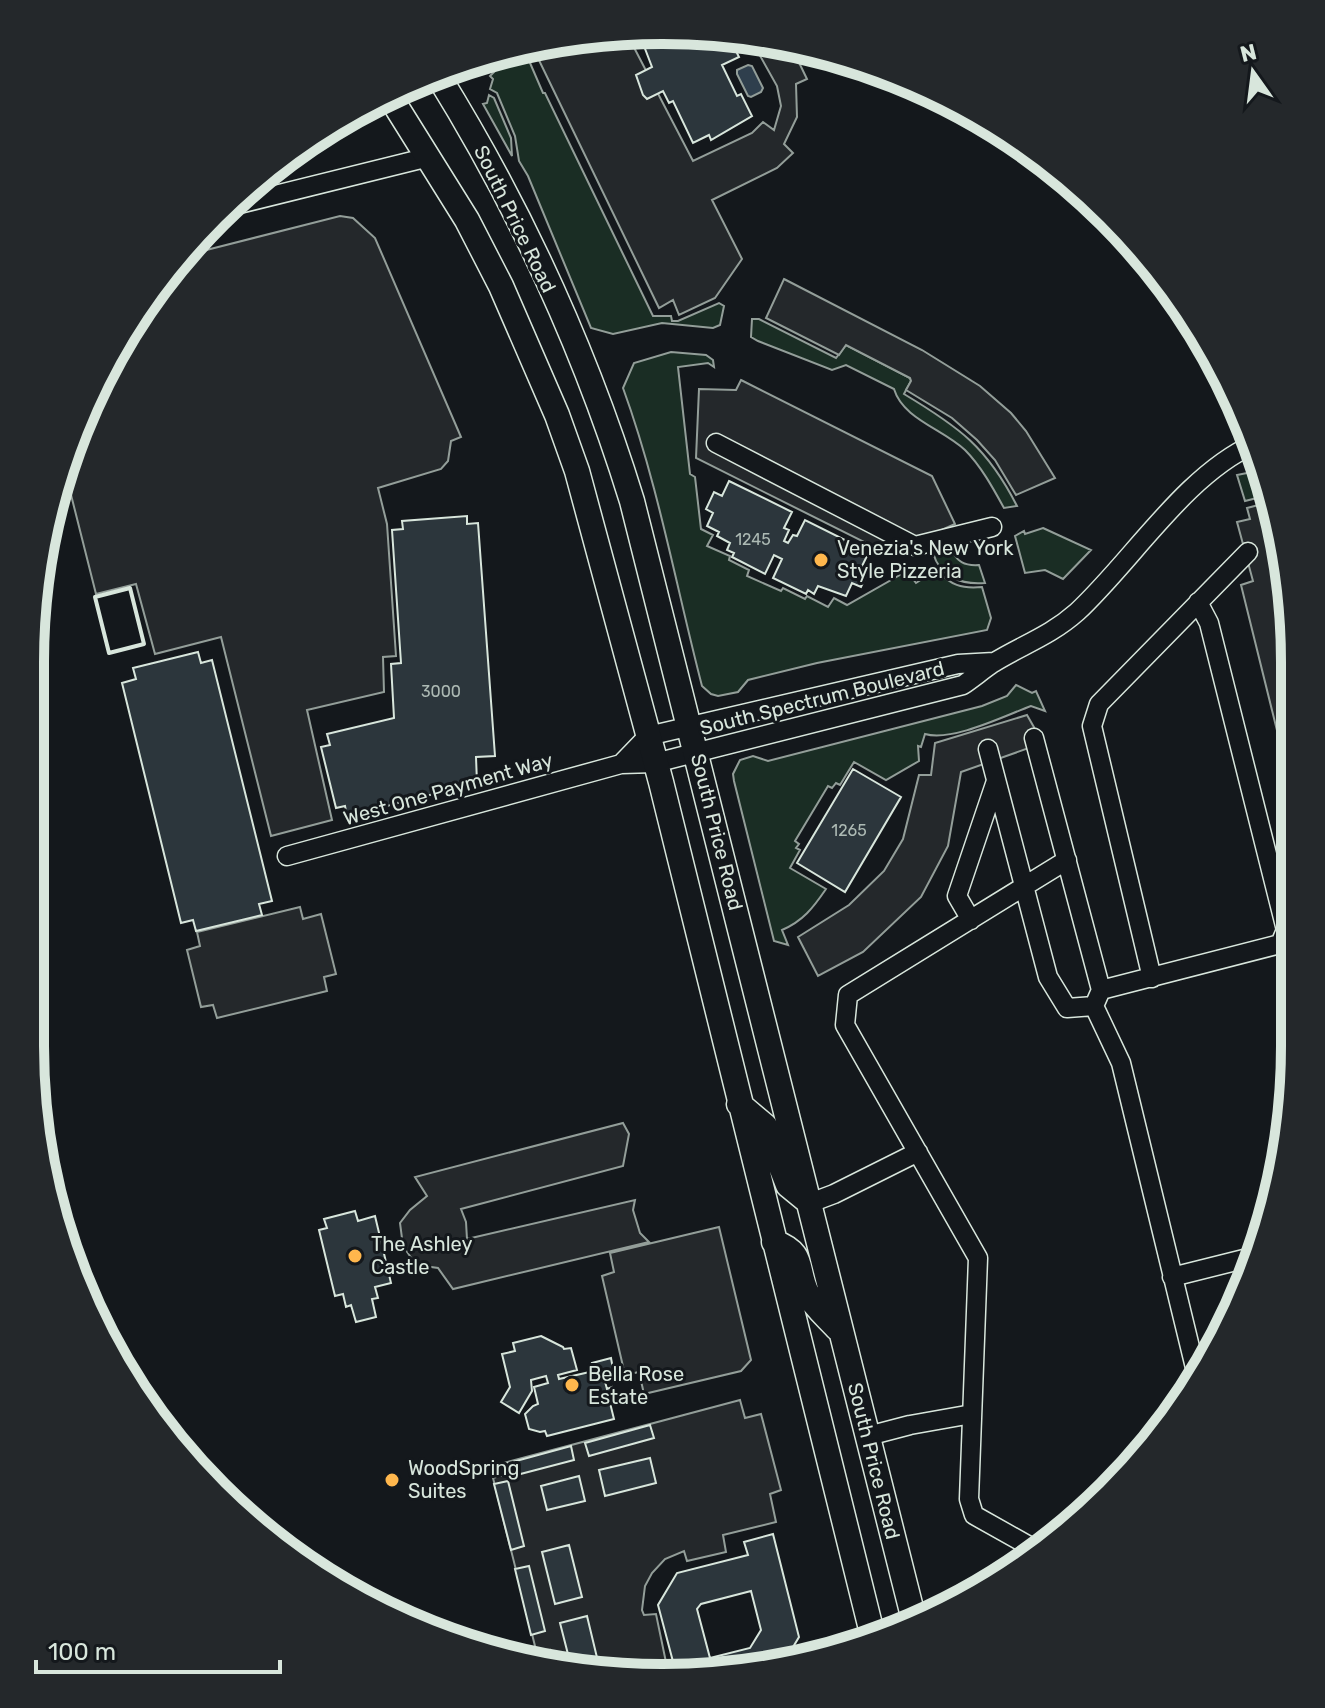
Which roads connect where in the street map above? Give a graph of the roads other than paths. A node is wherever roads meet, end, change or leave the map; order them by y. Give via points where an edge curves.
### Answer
1 (443, 85) edge
2 (395, 105) edge
3 (429, 157) junction
4 (251, 201) edge
5 (716, 443) dead end
6 (1242, 449) edge
7 (992, 527) dead end
8 (1248, 552) dead end
9 (1198, 602) junction
10 (994, 662) junction
11 (690, 726) junction
12 (648, 736) junction
13 (1034, 738) dead end
14 (988, 749) dead end
15 (697, 752) junction
16 (655, 763) junction
17 (621, 764) junction
18 (996, 781) junction
19 (287, 856) dead end
20 (1067, 860) junction
21 (1024, 887) junction
22 (1281, 910) edge
23 (971, 920) junction
24 (1281, 942) edge
25 (1152, 978) junction
26 (1097, 998) junction
27 (739, 1104) junction
28 (918, 1152) junction
29 (810, 1203) junction
30 (774, 1242) junction
31 (1242, 1259) edge
32 (1172, 1277) junction
33 (841, 1333) junction
34 (1194, 1362) edge
35 (972, 1414) junction
36 (868, 1436) junction
37 (1027, 1545) edge
38 (912, 1611) edge
39 (871, 1627) edge

1 - 11 main road, South Price Road via 512,205 602,416 645,546
2 - 3 main road, South Price Road
3 - 4 street
3 - 12 main road, South Price Road via 501,286 557,415 594,525
5 - 7 street via 915,546
6 - 10 street, South Spectrum Boulevard via 1193,487 1075,614 1041,639
8 - 9 street
9 - 22 street via 1209,623
9 - 25 street via 1099,704 1092,726
10 - 11 street, South Spectrum Boulevard via 958,664
10 - 15 street, South Spectrum Boulevard via 963,685
11 - 12 street, South Spectrum Boulevard
11 - 15 main road, South Price Road
12 - 16 main road, South Price Road
12 - 17 street
13 - 20 street
14 - 18 street
15 - 16 street, South Spectrum Boulevard
15 - 29 main road, South Price Road
16 - 17 street, West One Payment Way
16 - 27 main road, South Price Road
17 - 19 street, West One Payment Way
18 - 21 street
18 - 23 street via 957,896
20 - 21 street
20 - 26 street
21 - 23 street
21 - 26 street via 1048,977 1067,1008
23 - 28 street via 848,995 845,1025
24 - 25 street
25 - 26 street
26 - 32 street via 1121,1063
27 - 29 main road via 765,1126 788,1185
27 - 30 main road, South Price Road
28 - 29 street
28 - 35 street via 978,1258
29 - 33 main road, South Price Road
30 - 33 main road via 797,1258 807,1293
30 - 39 main road, South Price Road
31 - 32 street
32 - 34 street
33 - 36 main road, South Price Road
35 - 36 street
35 - 37 street via 969,1499 974,1515
36 - 38 main road, South Price Road

